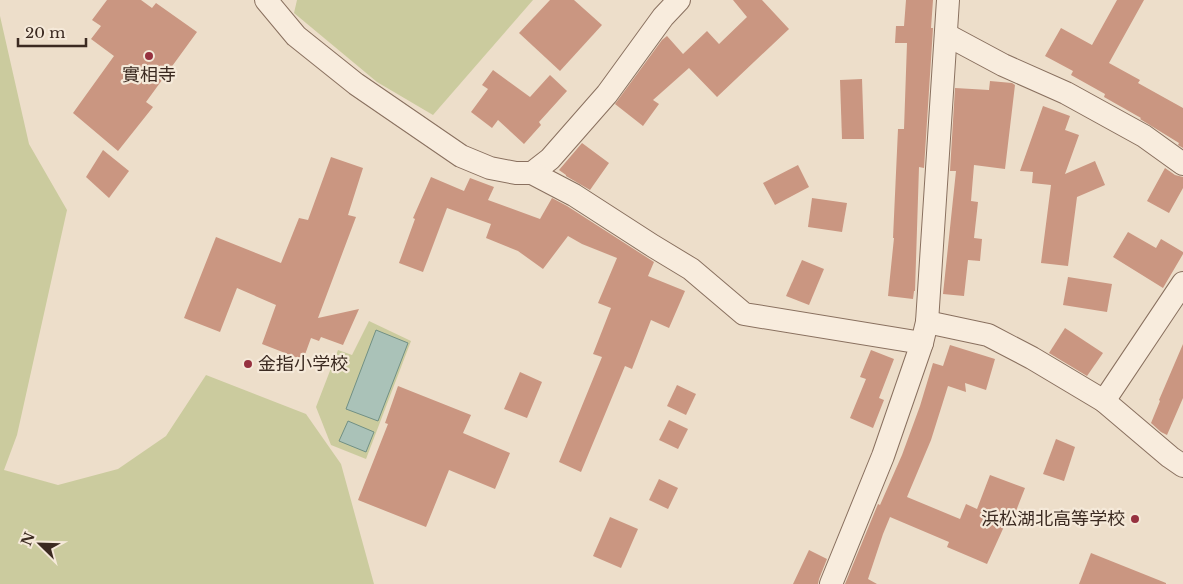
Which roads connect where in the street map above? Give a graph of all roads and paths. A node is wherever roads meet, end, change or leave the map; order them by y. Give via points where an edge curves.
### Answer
1 (266, 0) edge
2 (679, 0) edge
3 (948, 0) edge
4 (947, 35) junction
5 (1183, 164) edge
6 (532, 173) junction
7 (1183, 283) edge
8 (924, 333) junction
9 (1104, 401) junction
10 (1183, 466) edge
11 (831, 584) edge

1 - 6 street via 296,36 356,84 461,156 490,168 516,174
2 - 6 street via 662,18 607,94 550,160
3 - 4 street
4 - 5 street via 1066,93 1144,136
4 - 8 street
6 - 8 street via 574,195 692,269 744,314
7 - 9 street
8 - 9 street via 988,335
8 - 11 street via 883,456
9 - 10 street

